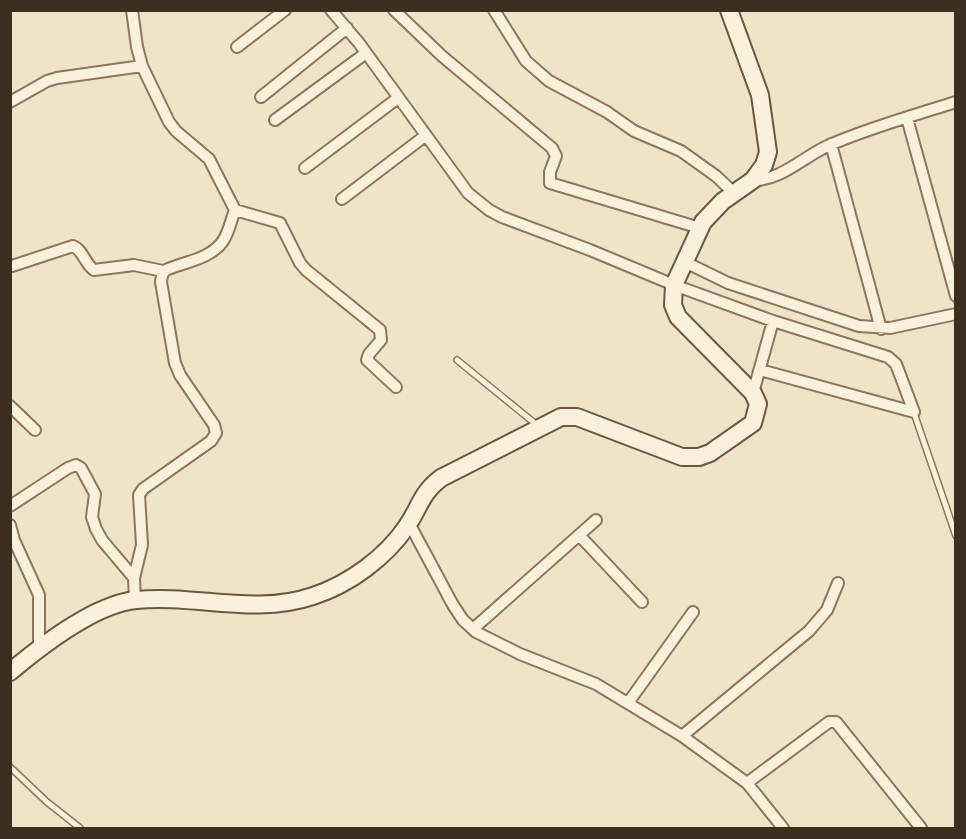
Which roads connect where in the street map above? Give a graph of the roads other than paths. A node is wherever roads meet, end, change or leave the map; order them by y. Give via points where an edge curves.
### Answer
1 (132, 10) edge
2 (285, 10) edge
3 (331, 10) edge
4 (394, 10) edge
5 (494, 10) edge
6 (729, 10) edge
7 (347, 28) junction
8 (237, 47) dead end
9 (366, 53) junction
10 (142, 66) junction
11 (261, 97) dead end
12 (398, 98) junction
13 (10, 102) edge
14 (956, 102) edge
15 (907, 118) junction
16 (276, 120) dead end
17 (425, 136) junction
18 (831, 144) junction
19 (305, 168) dead end
20 (753, 180) junction
21 (734, 193) junction
22 (342, 199) dead end
23 (235, 210) junction
24 (700, 228) junction
25 (12, 266) dead end
26 (163, 271) junction
27 (680, 273) junction
28 (956, 296) edge
29 (956, 314) edge
30 (773, 321) junction
31 (880, 329) junction
32 (457, 360) dead end
33 (760, 370) junction
34 (396, 387) dead end
35 (753, 393) junction
36 (10, 406) edge
37 (914, 412) junction
38 (540, 427) junction
39 (35, 430) dead end
40 (10, 506) edge
41 (596, 520) dead end
42 (409, 523) junction
43 (10, 525) edge
44 (579, 535) junction
45 (956, 537) edge
46 (134, 578) junction
47 (838, 584) dead end
48 (135, 600) junction
49 (642, 602) dead end
50 (693, 612) dead end
51 (473, 629) junction
52 (39, 648) junction
53 (15, 664) edge
54 (628, 703) junction
55 (682, 736) junction
56 (10, 767) edge
57 (747, 783) junction
58 (80, 828) edge
59 (783, 828) edge
60 (921, 828) edge

1 - 10 street
2 - 8 street
3 - 7 street
4 - 24 street via 451,64 552,148 556,156 550,183
5 - 21 street via 526,61 549,81 634,131 681,151
6 - 20 street via 753,73 764,116 768,152
7 - 9 street
7 - 11 street
9 - 12 street
9 - 16 street
10 - 13 street via 57,78
10 - 23 street via 169,122 209,159
12 - 17 street
12 - 19 street
14 - 15 street
15 - 18 street
15 - 28 street
17 - 22 street
17 - 27 street via 468,193 489,210 590,250
18 - 20 street via 776,176
18 - 31 street
20 - 21 street
21 - 24 street via 708,214
23 - 26 street via 223,241 216,248
23 - 34 street via 280,223 306,270 380,330 381,340 367,360
24 - 27 street
25 - 26 street via 73,246 94,270 134,265
26 - 46 street via 161,282 175,363 216,433 211,441 139,495 142,545
27 - 30 street
27 - 31 street via 728,283 859,326
27 - 35 street via 673,305 678,317
29 - 31 street
30 - 33 street
30 - 37 street via 893,360
32 - 38 lane
33 - 35 street
33 - 37 street
35 - 38 street via 758,404 753,423 699,457 675,455 576,417 561,417
36 - 39 street
37 - 45 lane
38 - 42 street via 441,478 426,491
40 - 46 street via 76,465 95,494 92,517 96,529
41 - 44 street
42 - 48 street via 372,564 304,598 261,605
42 - 51 street via 453,605
43 - 52 street via 39,595
44 - 49 street
44 - 51 street
46 - 48 street
47 - 55 street via 827,610 809,631
48 - 52 street via 94,614
50 - 54 street
51 - 54 street via 520,654 596,684
52 - 53 street
54 - 55 street
55 - 57 street
56 - 58 lane
57 - 59 street
57 - 60 street via 829,722 837,722

